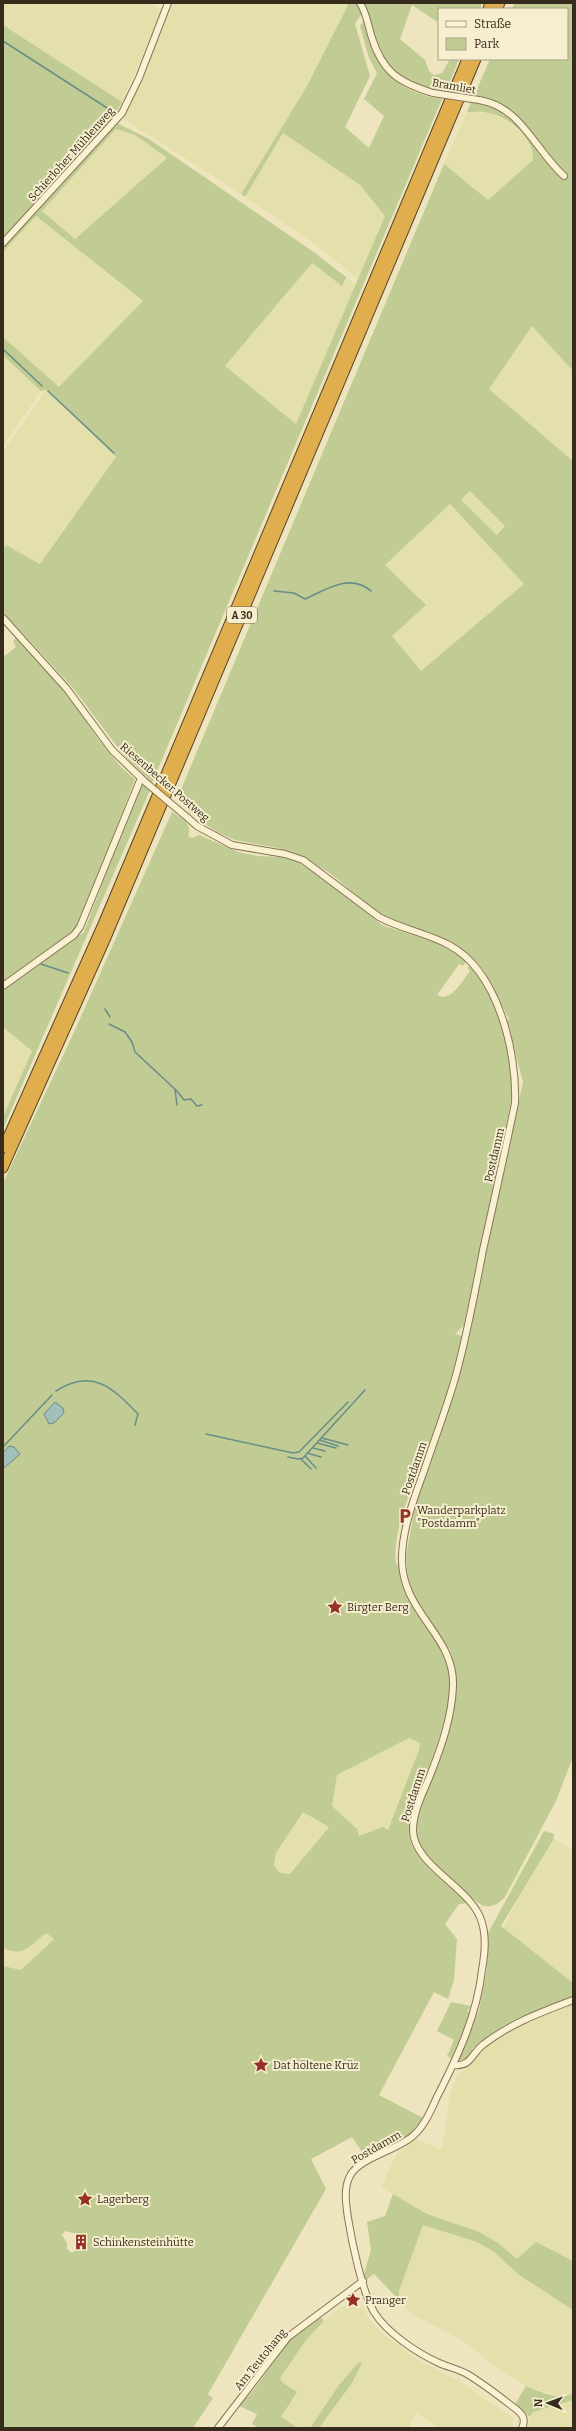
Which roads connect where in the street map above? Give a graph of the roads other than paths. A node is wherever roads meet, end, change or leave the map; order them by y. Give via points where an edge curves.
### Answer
1 (168, 3) edge
2 (360, 3) edge
3 (467, 60) edge
4 (476, 60) edge
5 (564, 176) dead end
6 (3, 243) edge
7 (3, 618) edge
8 (143, 779) junction
9 (3, 986) edge
10 (516, 1084) joint
11 (3, 1148) edge
12 (3, 1168) edge
13 (573, 2000) edge
14 (453, 2065) junction
15 (363, 2281) junction
16 (218, 2428) edge
17 (522, 2428) edge

1 - 6 street, Schierloher Mühlenweg via 139,78 122,113
2 - 5 street, Bramliet, bridge via 367,16 376,50 391,73 408,86 502,107 520,121 545,158
3 - 11 highway, A 30 via 124,874
4 - 12 highway, A 30 via 118,911
7 - 8 street, Riesenbecker Postweg via 67,689 112,750
8 - 9 street via 80,927 74,935
8 - 10 street, Riesenbecker Postweg, bridge via 197,826 232,844 303,860 379,917 448,944 469,958 496,1000
10 - 14 street, Postdamm via 516,1103 459,1364 414,1501 402,1554 404,1575 412,1600 422,1618 446,1648 453,1675 452,1701 447,1725 415,1816 413,1837 419,1851 427,1860 468,1898 480,1917 484,1932 482,1971 475,2010
13 - 14 street via 516,2023 482,2045 470,2061
14 - 15 street, Postdamm via 421,2128 402,2144 359,2166 348,2180 348,2219
15 - 16 street, Am Teutohang via 288,2337
15 - 17 street, Postdamm via 371,2306 386,2326 425,2355 473,2378 523,2414

